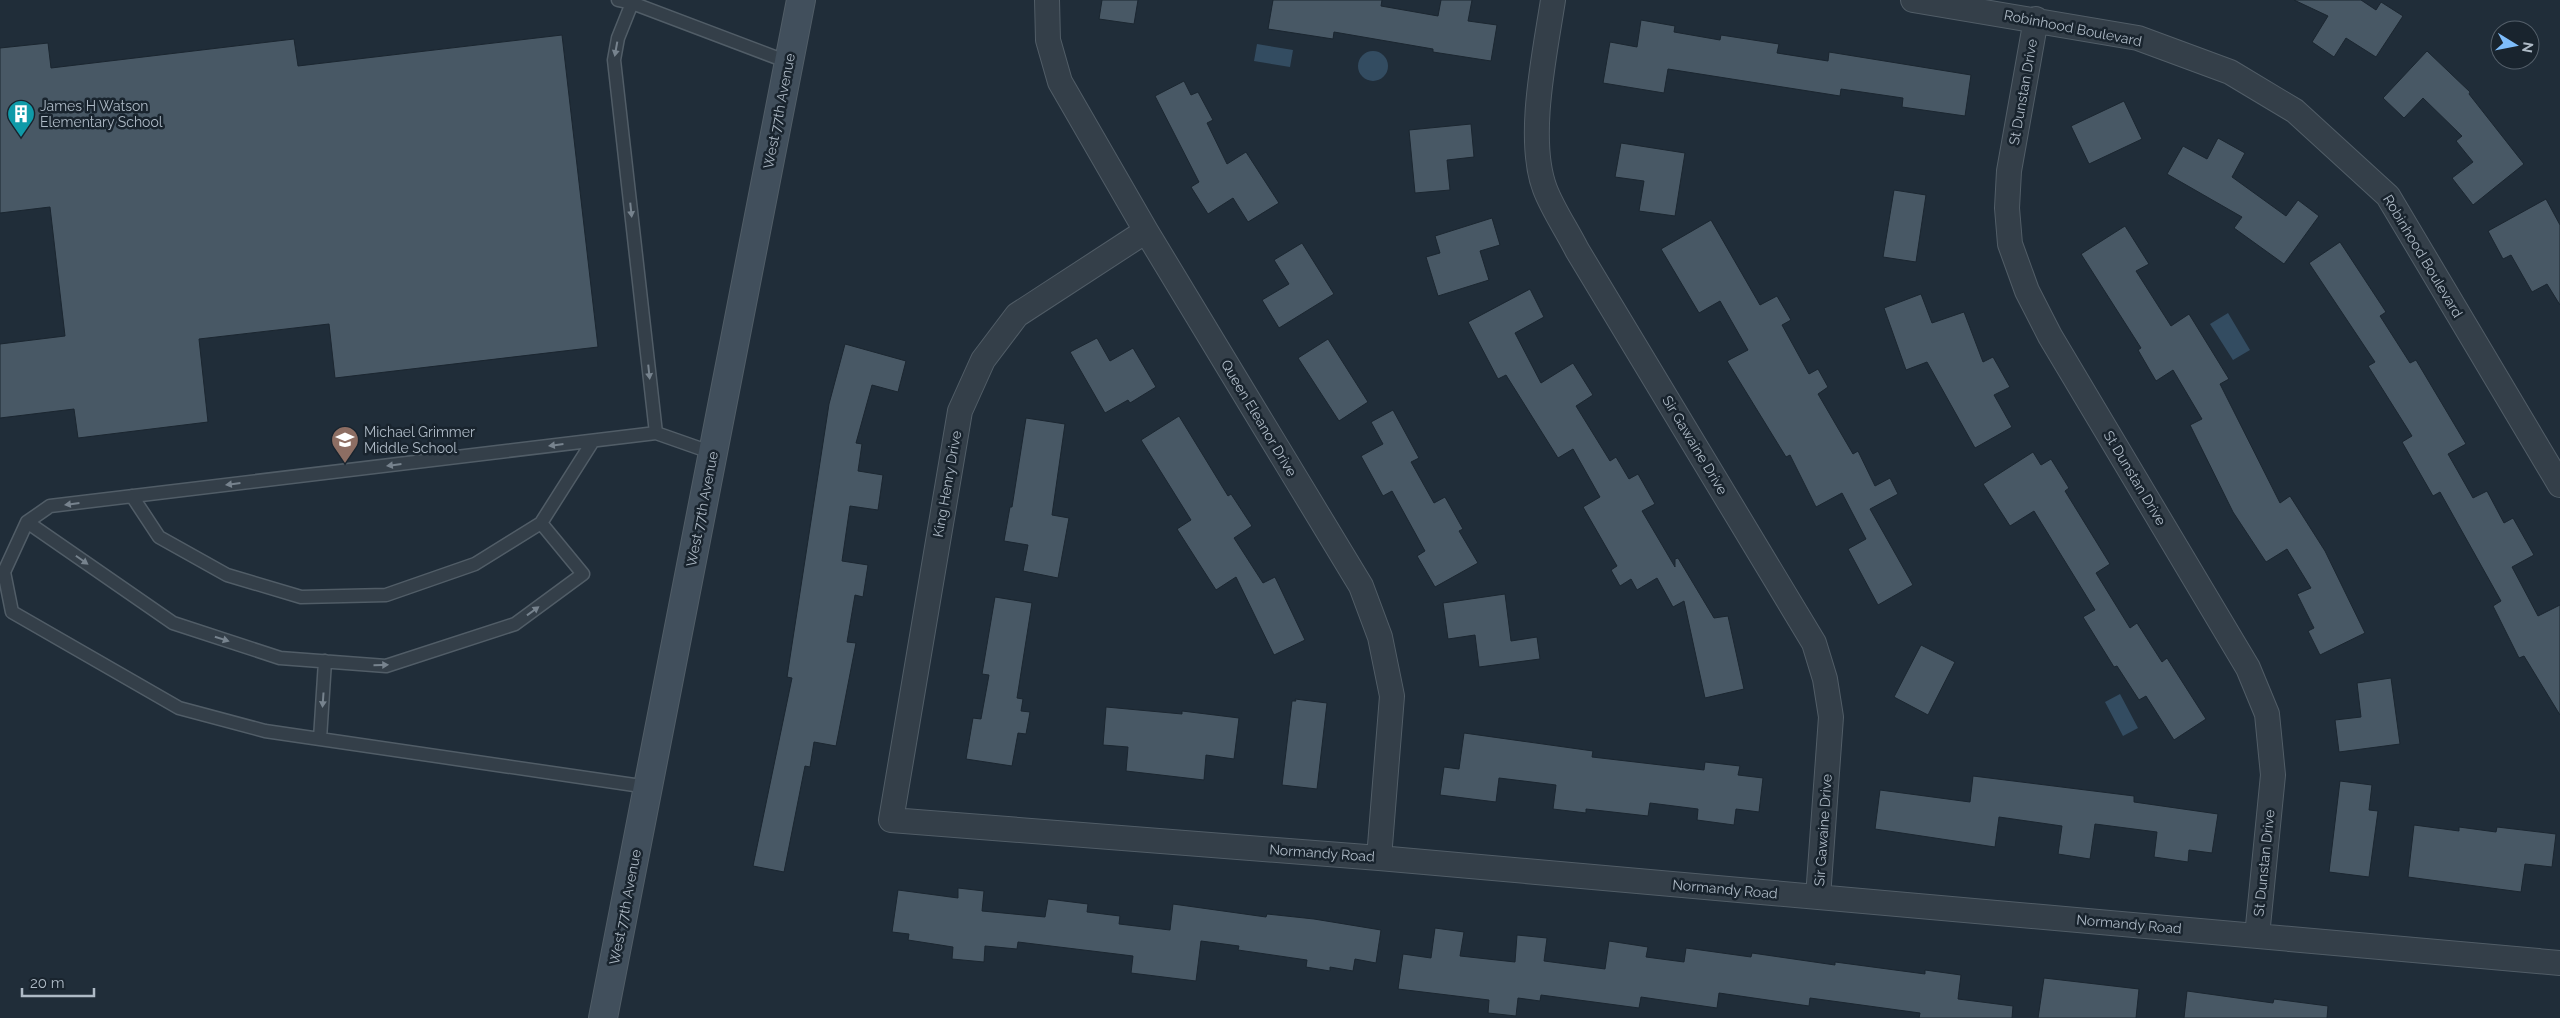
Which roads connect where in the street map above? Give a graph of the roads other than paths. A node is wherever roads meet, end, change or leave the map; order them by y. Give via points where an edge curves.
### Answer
1 (618, 0) edge
2 (800, 0) edge
3 (1047, 0) edge
4 (1553, 0) edge
5 (1913, 0) edge
6 (632, 3) junction
7 (2036, 20) junction
8 (788, 62) junction
9 (1146, 231) junction
10 (656, 433) junction
11 (594, 441) junction
12 (713, 453) junction
13 (2560, 485) edge
14 (132, 496) junction
15 (27, 522) junction
16 (540, 523) junction
17 (0, 606) edge
18 (12, 612) junction
19 (325, 661) junction
20 (320, 739) junction
21 (648, 787) junction
22 (891, 820) joint
23 (1379, 858) junction
24 (1818, 897) junction
25 (2257, 936) junction
26 (2560, 963) edge
27 (603, 1018) edge

1 - 6 lane
2 - 8 street, West 77th Avenue
3 - 9 street, Queen Eleanor Drive via 1048,40 1060,82
4 - 24 street, Sir Gawaine Drive via 1541,81 1537,146 1545,188 1577,250 1805,627 1814,643 1825,679 1831,717
5 - 7 street, Robinhood Boulevard
6 - 8 lane
6 -> 10 lane via 618,38 614,60
7 - 13 street, Robinhood Boulevard via 2138,38 2230,72 2295,111 2310,124 2388,196
7 - 25 street, St Dunstan Drive via 2009,171 2007,208 2010,244 2027,291 2050,336 2248,668 2267,714 2273,775
8 - 12 street, West 77th Avenue
9 - 22 street, King Henry Drive via 1017,315 983,360 960,411
9 - 23 street, Queen Eleanor Drive via 1361,586 1380,637 1392,696
10 - 11 lane
10 - 12 lane
11 -> 14 lane
11 - 16 lane
12 - 21 street, West 77th Avenue
14 -> 15 lane via 50,506
14 - 16 lane via 159,536 227,575 301,597 386,596 475,564
15 - 18 lane via 4,572
15 -> 19 lane via 173,623 280,658
19 -> 16 lane via 386,666 515,624 582,574
17 - 18 lane
18 - 20 lane via 179,708 265,731
19 -> 20 lane
20 - 21 lane
21 - 27 street, West 77th Avenue
22 - 23 street, Normandy Road
23 - 24 street, Normandy Road
24 - 25 street, Normandy Road
25 - 26 street, Normandy Road

